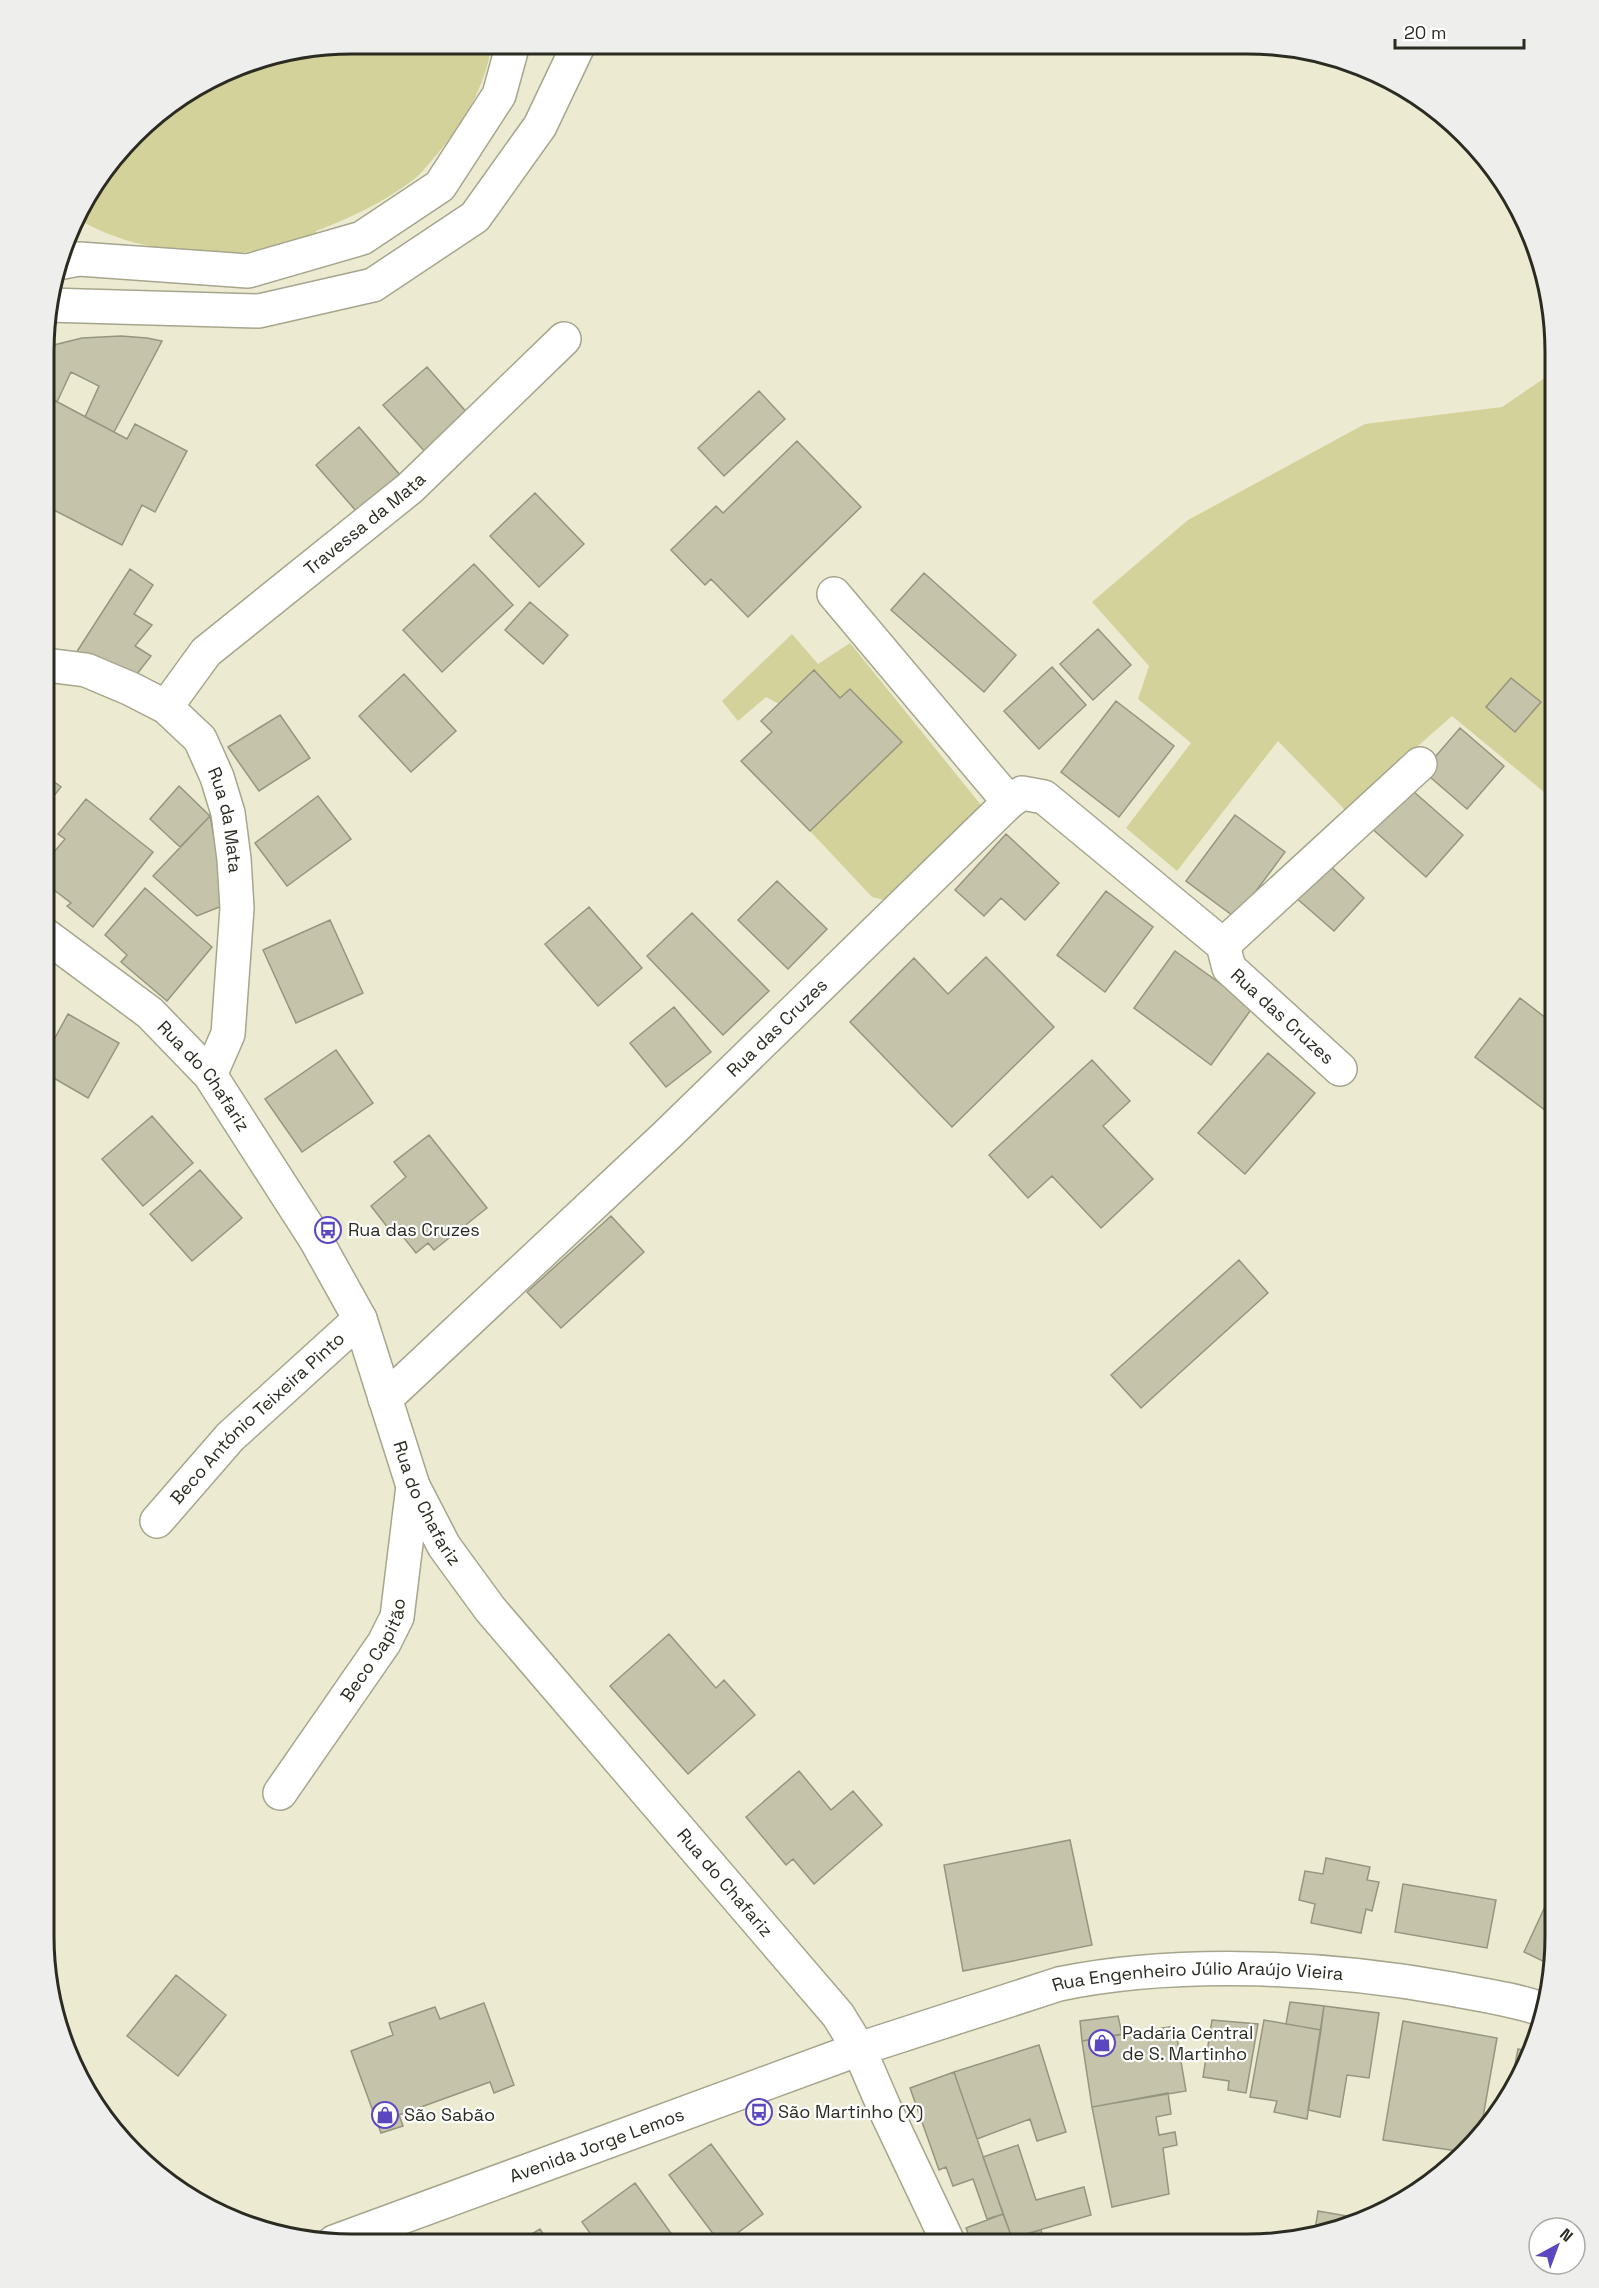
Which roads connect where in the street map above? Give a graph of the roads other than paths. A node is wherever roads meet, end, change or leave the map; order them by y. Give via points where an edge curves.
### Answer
1 (510, 54) edge
2 (574, 54) edge
3 (70, 257) edge
4 (58, 307) edge
5 (564, 339) dead end
6 (834, 594) dead end
7 (54, 666) edge
8 (166, 708) junction
9 (1420, 764) dead end
10 (1010, 802) junction
11 (54, 942) edge
12 (1223, 945) junction
13 (1340, 1069) dead end
14 (210, 1075) junction
15 (360, 1319) junction
16 (385, 1398) junction
17 (413, 1486) junction
18 (157, 1521) dead end
19 (280, 1793) dead end
20 (1536, 2007) edge
21 (859, 2049) junction
22 (356, 2234) edge
23 (944, 2234) edge

1 - 3 main road via 499,95 440,186 363,238 248,271
2 - 4 main road via 540,126 475,217 373,285 259,311
5 - 8 main road, Travessa da Mata via 410,488 206,652
6 - 10 main road
7 - 8 main road, Rua da Mata via 86,670
8 - 14 main road, Rua da Mata via 200,739 228,813 234,859 237,908 228,1034
9 - 12 main road
10 - 12 main road, Rua das Cruzes via 1022,793 1044,797
10 - 16 main road, Rua das Cruzes via 667,1135
11 - 14 main road, Rua do Chafariz via 150,1013
12 - 13 main road, Rua das Cruzes via 1229,968
14 - 15 main road, Rua do Chafariz via 316,1240
15 - 16 main road, Rua do Chafariz
15 - 18 main road, Beco António Teixeira Pinto via 230,1437
16 - 17 main road, Rua do Chafariz
17 - 19 main road, Beco Capitão via 397,1617 384,1643
17 - 21 main road, Rua do Chafariz via 444,1546 489,1609 838,2015
20 - 21 main road, Rua Engenheiro Júlio Araújo Vieira via 1402,1980 1282,1970 1196,1969 1059,1984
21 - 22 main road, Avenida Jorge Lemos
21 - 23 main road, Rua do Chafariz

